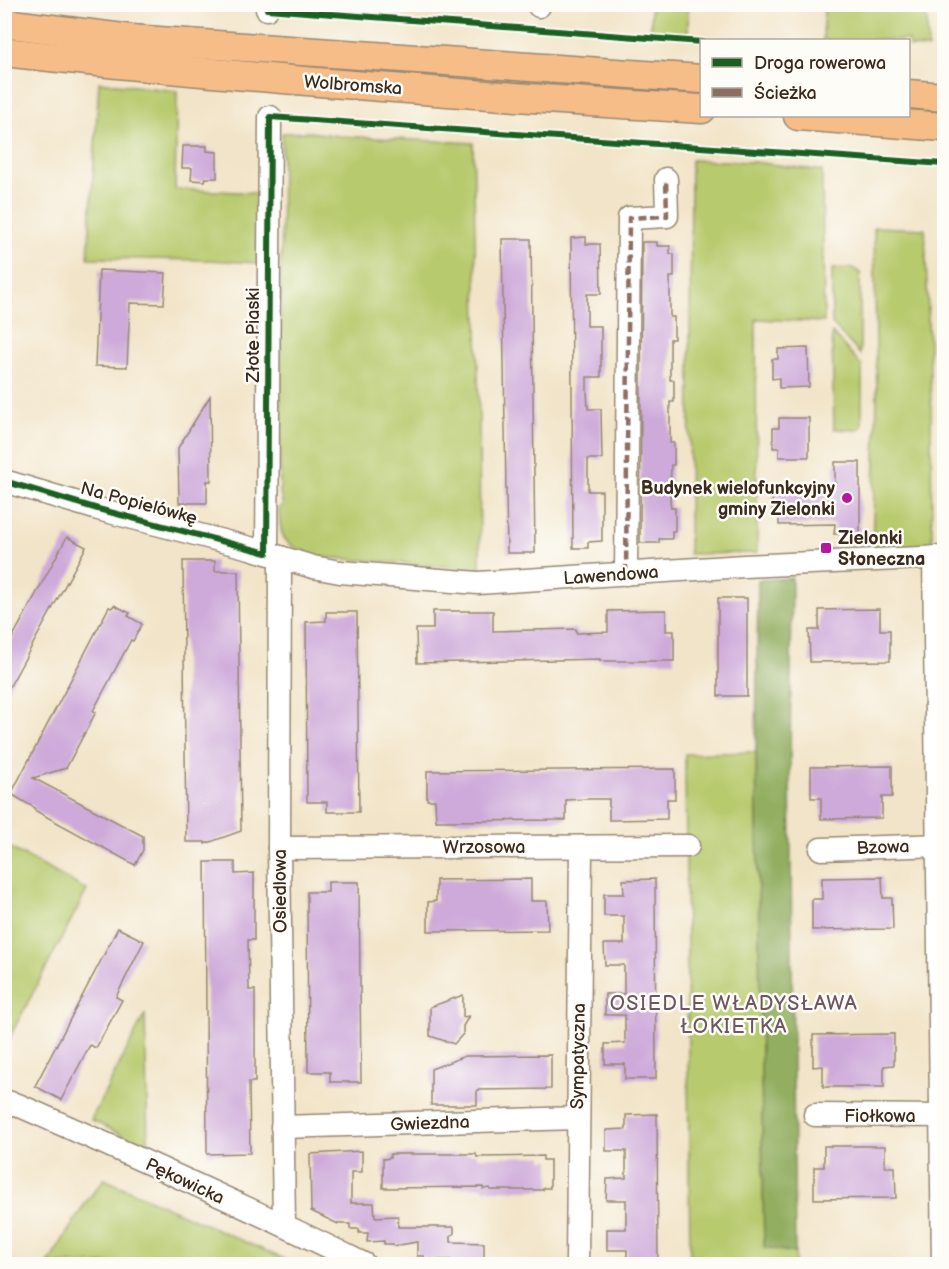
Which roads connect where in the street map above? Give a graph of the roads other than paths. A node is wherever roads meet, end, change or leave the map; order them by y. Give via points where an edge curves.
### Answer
1 (4, 23) edge
2 (4, 52) edge
3 (700, 79) edge
4 (910, 94) edge
5 (945, 97) edge
6 (700, 109) edge
7 (270, 117) dead end
8 (811, 117) edge
9 (945, 127) edge
10 (666, 179) dead end
11 (4, 481) edge
12 (274, 555) junction
13 (939, 557) edge
14 (626, 574) junction
15 (941, 845) edge
16 (688, 846) dead end
17 (581, 847) junction
18 (279, 848) junction
19 (821, 849) dead end
20 (4, 1101) edge
21 (815, 1115) dead end
22 (943, 1116) edge
23 (578, 1119) junction
24 (282, 1127) junction
25 (284, 1225) junction
26 (364, 1264) edge
27 (577, 1264) edge
28 (943, 1264) edge

1 - 3 main road, Wolbromska via 131,39
2 - 6 main road, Wolbromska via 271,79
4 - 5 main road
7 - 12 street, Złote Piaski
8 - 9 main road
10 - 14 street via 667,216 629,218
11 - 12 street, Na Popielówkę
12 - 14 street, Lawendowa via 340,572 478,583
12 - 18 street, Osiedlowa
13 - 14 street, Lawendowa
13 - 15 street
15 - 19 street, Bzowa
15 - 22 street
16 - 17 street, Wrzosowa
17 - 18 street, Wrzosowa
17 - 23 street, Sympatyczna
18 - 24 street, Osiedlowa
20 - 25 street, Pękowicka
21 - 22 street, Fiołkowa
22 - 28 street
23 - 24 street, Gwiezdna
23 - 27 street, Sympatyczna
24 - 25 street, Osiedlowa
25 - 26 street, Pękowicka

